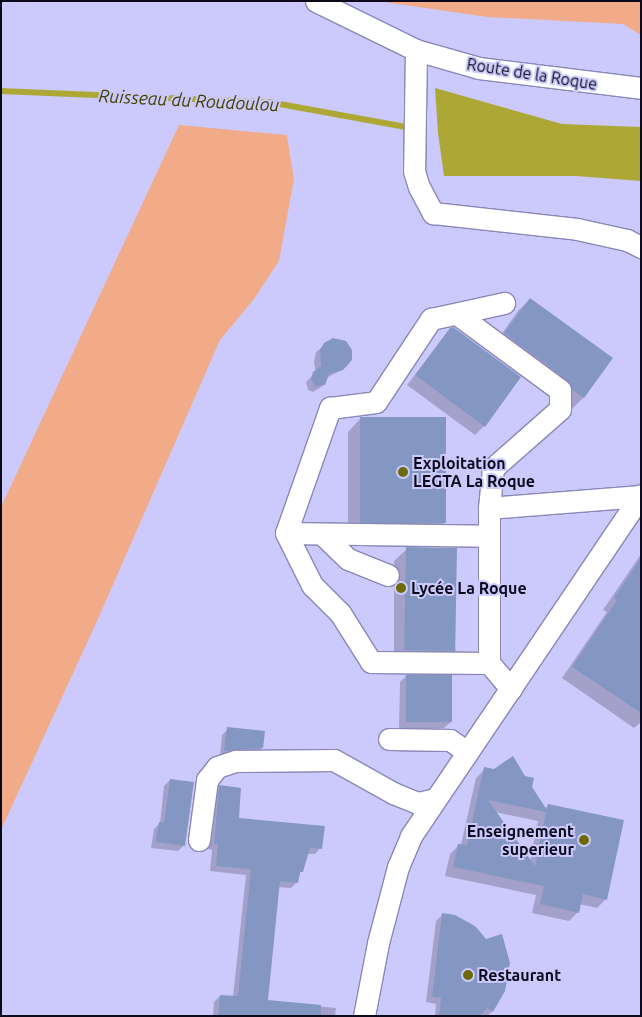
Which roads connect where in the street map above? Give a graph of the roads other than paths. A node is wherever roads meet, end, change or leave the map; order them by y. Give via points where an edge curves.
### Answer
1 (316, 1) edge
2 (416, 50) junction
3 (641, 88) edge
4 (641, 248) edge
5 (504, 303) dead end
6 (457, 314) junction
7 (641, 496) edge
8 (489, 508) junction
9 (286, 533) junction
10 (322, 534) junction
11 (490, 536) junction
12 (388, 575) dead end
13 (489, 663) junction
14 (511, 689) junction
15 (389, 739) dead end
16 (466, 751) junction
17 (435, 799) junction
18 (199, 840) dead end
19 (364, 1016) edge

1 - 2 street, Route de la Roque
2 - 3 street, Route de la Roque via 479,68
2 - 4 street via 414,171 433,213 577,229 627,240
5 - 6 street
6 - 8 street via 560,390 560,409 493,468
6 - 9 street via 431,319 376,402 330,408
7 - 8 street
7 - 14 street
8 - 11 street
9 - 10 street
9 - 13 street via 312,585 340,613 371,662
10 - 11 street
10 - 12 street via 348,559
11 - 13 street
13 - 14 street
14 - 16 street
15 - 16 street via 450,740
16 - 17 street
17 - 18 street via 418,803 334,760 236,761 218,767 207,780
17 - 19 street via 411,836 398,867 378,943

